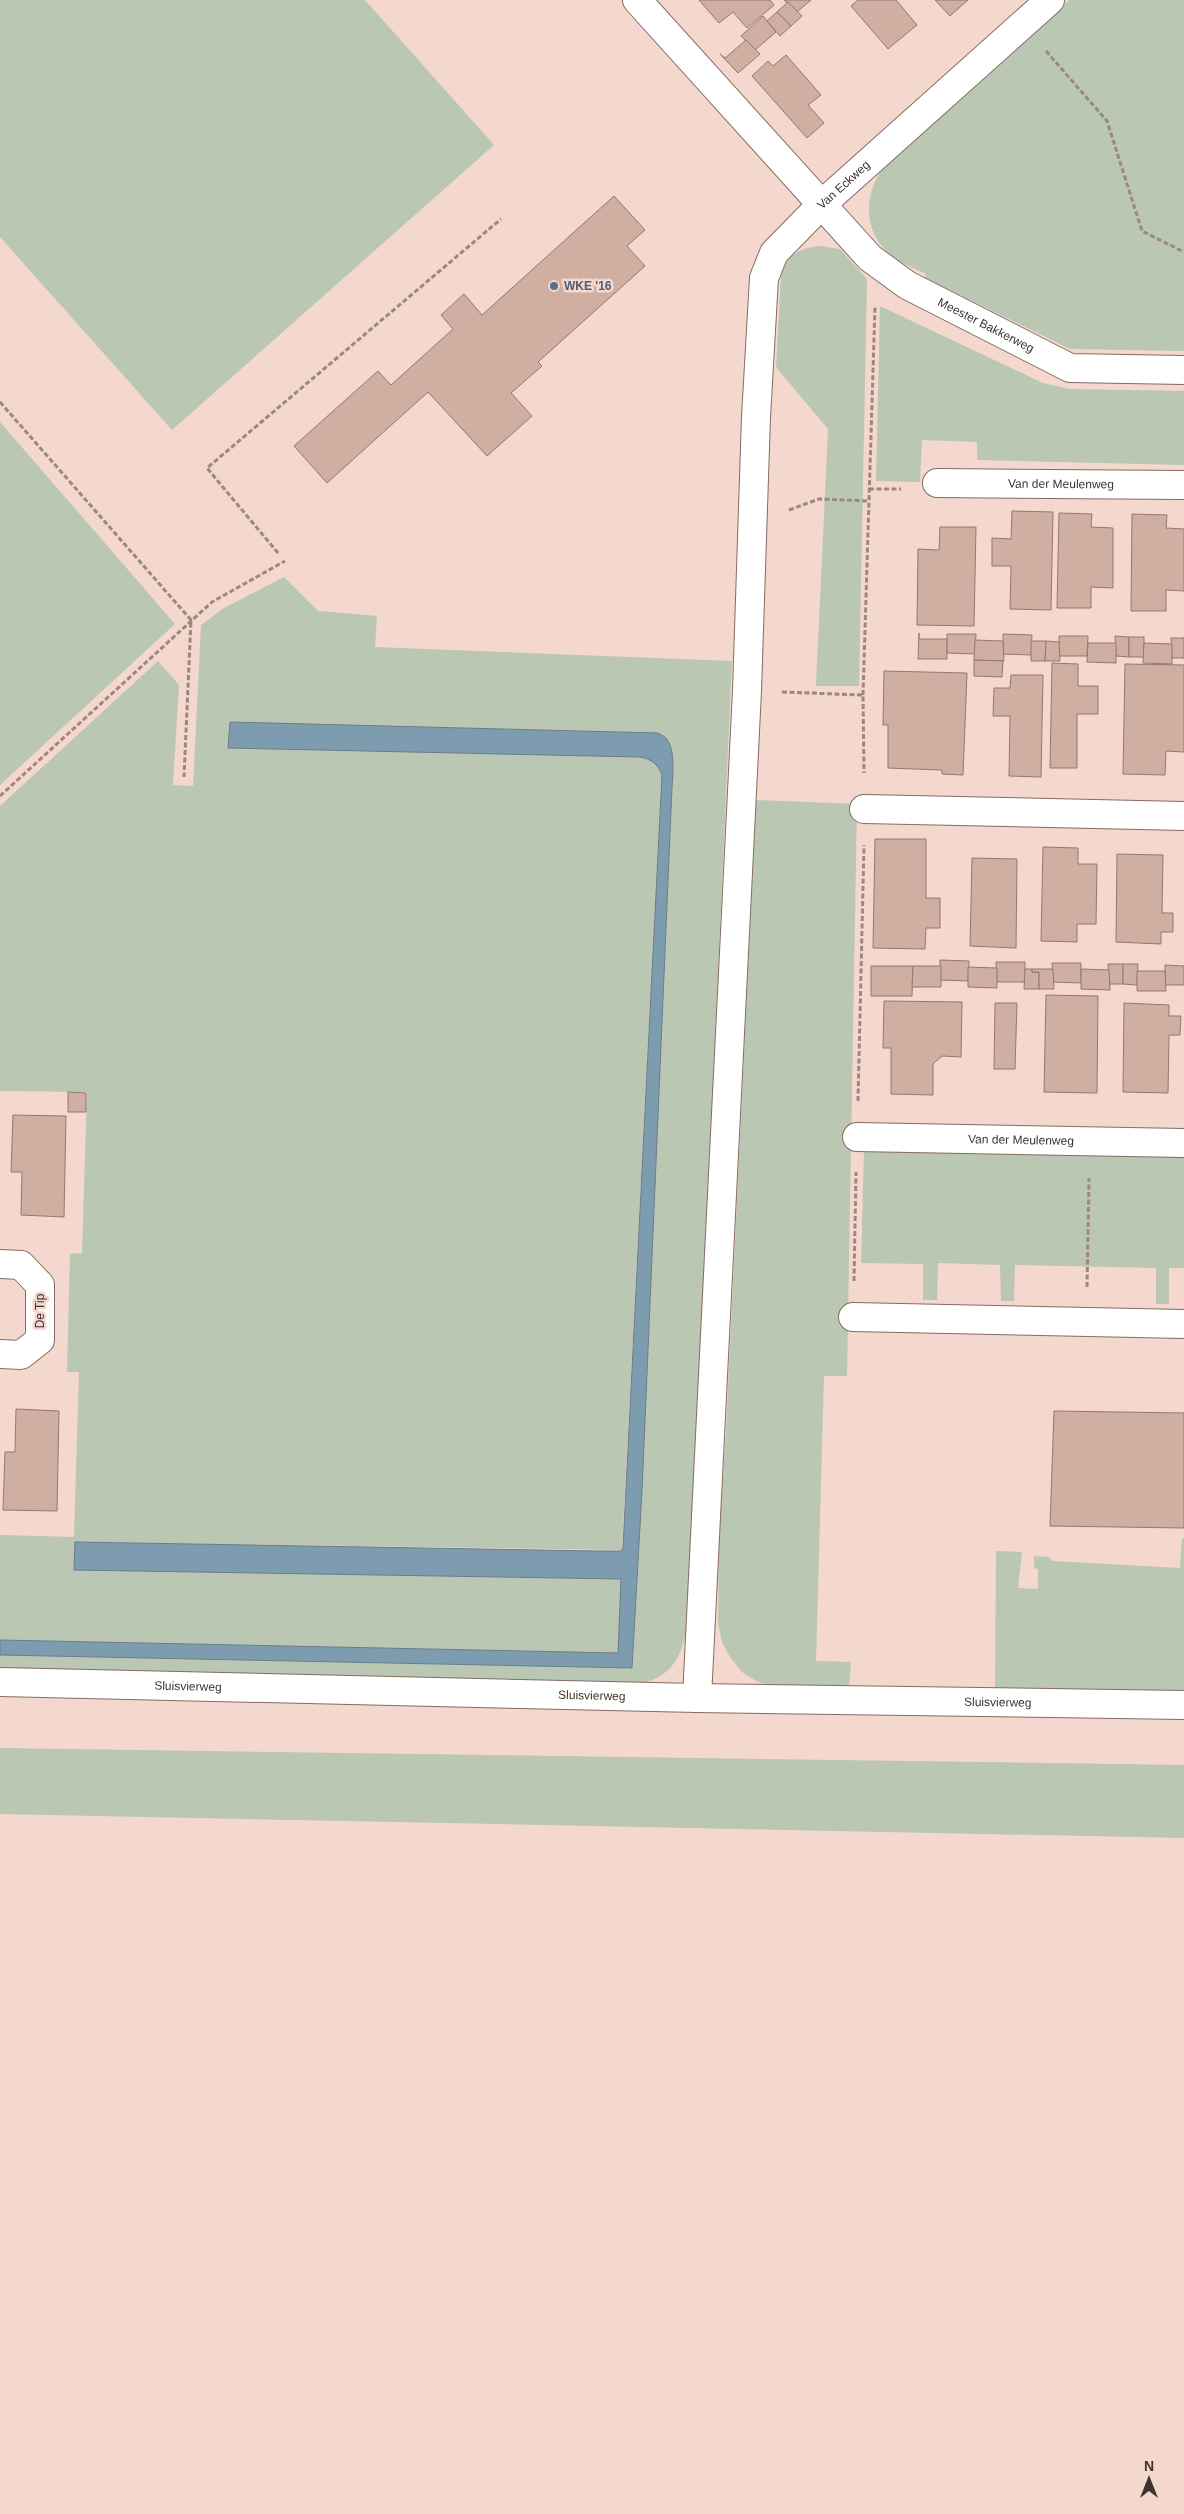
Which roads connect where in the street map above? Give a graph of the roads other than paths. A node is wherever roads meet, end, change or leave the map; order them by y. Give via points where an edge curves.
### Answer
1 (637, 0) edge
2 (1041, 8) edge
3 (822, 205) junction
4 (1184, 370) edge
5 (937, 483) dead end
6 (1184, 485) edge
7 (864, 809) road end
8 (1184, 816) edge
9 (857, 1137) road end
10 (1184, 1143) edge
11 (0, 1264) edge
12 (853, 1318) road end
13 (1184, 1324) edge
14 (0, 1354) edge
15 (0, 1682) edge
16 (697, 1698) junction
17 (1184, 1705) edge

1 - 3 street, Van Eckweg
2 - 3 street, Van Eckweg
3 - 4 street, Meester Bakkerweg via 870,258 907,285 1070,368
3 - 16 street via 774,253 764,278
5 - 6 street, Van der Meulenweg
7 - 8 street
9 - 10 street, Van der Meulenweg
11 - 14 street, De Tip via 21,1265 40,1286 40,1340 21,1355
12 - 13 street
15 - 16 street, Sluisvierweg
16 - 17 street, Sluisvierweg

